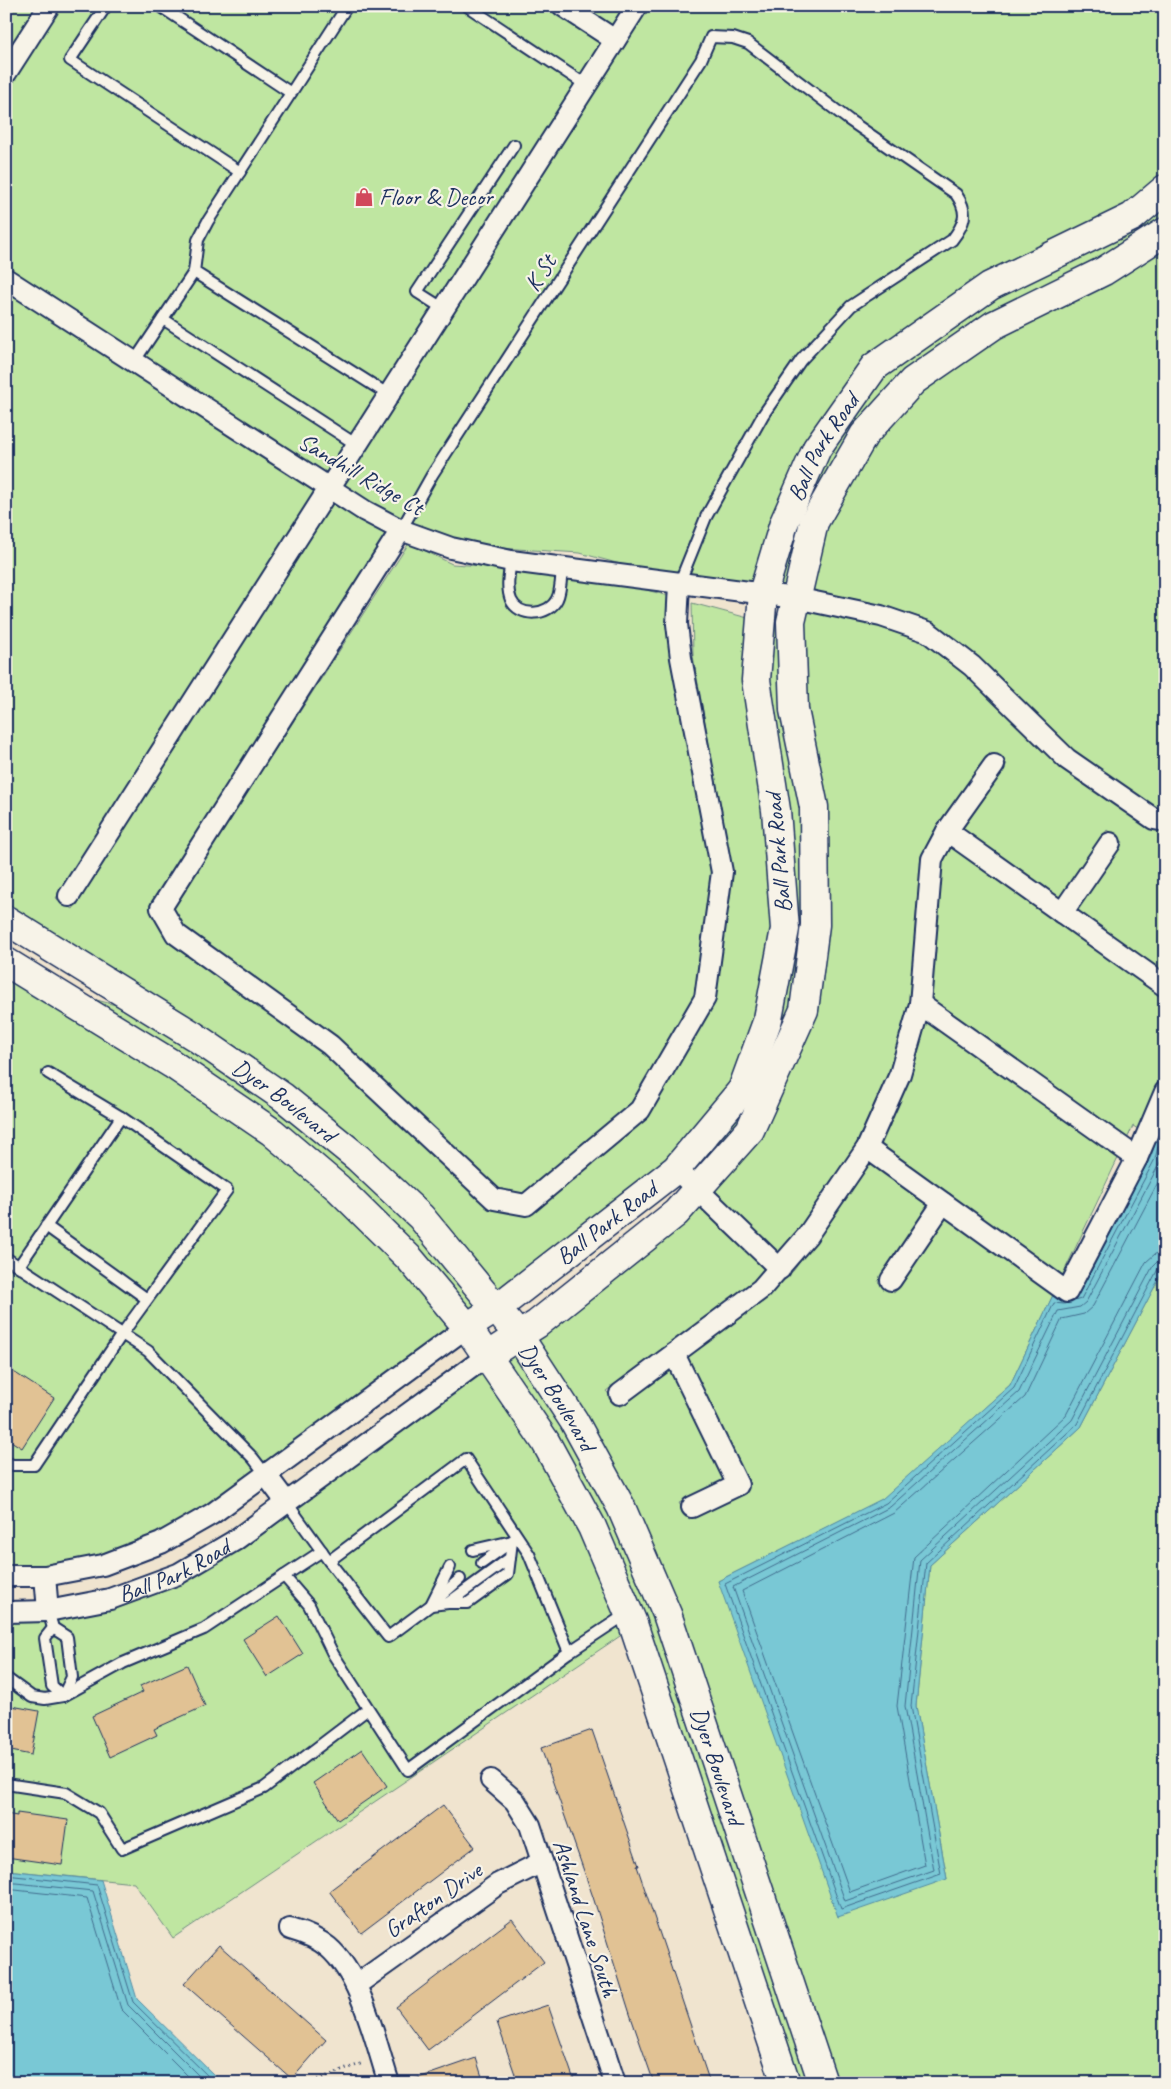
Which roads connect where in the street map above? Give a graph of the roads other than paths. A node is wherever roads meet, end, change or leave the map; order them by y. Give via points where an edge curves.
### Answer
1 (49, 6) edge
2 (106, 6) edge
3 (160, 6) edge
4 (347, 6) edge
5 (468, 6) edge
6 (563, 6) edge
7 (637, 6) edge
8 (615, 40) junction
9 (6, 73) edge
10 (586, 85) junction
11 (291, 93) junction
12 (514, 145) dead end
13 (240, 172) junction
14 (1165, 189) edge
15 (1165, 232) edge
16 (194, 272) junction
17 (6, 279) edge
18 (444, 309) junction
19 (163, 319) junction
20 (134, 362) junction
21 (389, 395) junction
22 (357, 444) junction
23 (330, 488) junction
24 (401, 530) junction
25 (511, 561) junction
26 (562, 568) junction
27 (678, 584) junction
28 (762, 593) junction
29 (796, 598) junction
30 (994, 765) dead end
31 (1165, 821) edge
32 (947, 831) junction
33 (1110, 843) dead end
34 (69, 896) dead end
35 (1062, 913) junction
36 (6, 920) edge
37 (6, 938) edge
38 (6, 962) edge
39 (1165, 986) edge
40 (138, 1001) junction
41 (920, 1004) junction
42 (48, 1073) dead end
43 (1165, 1092) edge
44 (121, 1117) junction
45 (867, 1148) junction
46 (1137, 1158) junction
47 (676, 1169) junction
48 (697, 1189) junction
49 (943, 1202) junction
50 (46, 1226) junction
51 (6, 1258) edge
52 (19, 1266) junction
53 (780, 1269) junction
54 (891, 1280) dead end
55 (147, 1300) junction
56 (497, 1308) junction
57 (467, 1327) junction
58 (122, 1334) junction
59 (518, 1335) junction
60 (674, 1354) junction
61 (487, 1356) junction
62 (620, 1394) dead end
63 (6, 1462) edge
64 (266, 1475) junction
65 (287, 1503) junction
66 (692, 1507) dead end
67 (515, 1539) junction
68 (322, 1551) junction
69 (329, 1561) junction
70 (6, 1576) edge
71 (45, 1576) junction
72 (284, 1576) junction
73 (431, 1605) junction
74 (6, 1612) edge
75 (629, 1613) junction
76 (51, 1620) junction
77 (569, 1652) junction
78 (6, 1678) edge
79 (63, 1696) junction
80 (368, 1709) junction
81 (491, 1780) dead end
82 (6, 1784) edge
83 (542, 1862) junction
84 (290, 1929) dead end
85 (356, 1985) junction
86 (389, 2083) edge
87 (615, 2083) edge
88 (786, 2083) edge
89 (822, 2083) edge

1 - 9 street
2 - 13 lane via 70,60
3 - 11 lane
4 - 11 lane
5 - 10 lane
6 - 8 street
7 - 8 street
8 - 10 street
10 - 18 street
11 - 13 lane
12 - 18 lane via 417,292
13 - 16 lane via 198,240
14 - 28 main road, Ball Park Road via 1132,217 990,286 874,367 817,448 784,523
15 - 29 main road, Ball Park Road via 1104,271 994,325 914,381 864,435 814,522
16 - 19 lane
16 - 21 lane
17 - 20 street, Sandhill Ridge Ct
18 - 21 street
19 - 20 lane
19 - 22 lane
20 - 23 street, Sandhill Ridge Ct
21 - 22 street
22 - 23 street
23 - 24 street, Sandhill Ridge Ct
23 - 34 street
24 - 25 street, Sandhill Ridge Ct via 451,548
24 - 27 lane, K St via 432,475 701,60 711,37 733,38 748,43 849,120 956,194 964,206 963,226 952,240 851,306 801,360 762,415 711,508
24 - 27 street via 160,908 176,934 330,1045 494,1199 526,1205 640,1110 705,998 722,872 681,658 677,624
25 - 26 street, Sandhill Ridge Ct
25 - 26 lane via 508,586 512,602 522,610 537,613 549,610 557,600
26 - 27 street, Sandhill Ridge Ct
27 - 28 street, Sandhill Ridge Ct
28 - 29 street, Sandhill Ridge Ct
28 - 47 main road, Ball Park Road via 756,680 776,810 785,929 768,1019 742,1090
29 - 31 street, Sandhill Ridge Ct via 881,616 928,632 972,666 1067,759 1154,819
29 - 48 main road, Ball Park Road via 791,622 794,710 814,807 815,926 804,1010 750,1130
30 - 32 street
32 - 35 street
32 - 41 street via 932,860
33 - 35 street
35 - 39 street
36 - 40 main road, Dyer Boulevard
37 - 40 main road via 90,989
38 - 57 main road, Dyer Boulevard via 172,1064 272,1132 338,1188 410,1259
40 - 56 main road, Dyer Boulevard via 282,1097 358,1158 421,1217
41 - 45 street via 900,1074
41 - 46 street
42 - 44 lane
43 - 46 street
44 - 50 lane
44 - 55 lane via 227,1190
45 - 49 street
45 - 53 street via 807,1236
46 - 49 street via 1068,1292
47 - 48 street
47 - 56 main road, Ball Park Road
48 - 53 street
48 - 59 main road, Ball Park Road via 676,1212 537,1324
49 - 54 street
50 - 52 lane
50 - 55 lane
51 - 52 lane
52 - 58 lane
53 - 60 street via 761,1290
55 - 58 lane
56 - 57 main road, Ball Park Road
56 - 59 main road, Dyer Boulevard
57 - 61 main road, Dyer Boulevard
57 - 64 street, Ball Park Road
58 - 63 lane via 34,1465
58 - 64 lane via 148,1351
59 - 61 main road, Ball Park Road
59 - 89 main road, Dyer Boulevard via 574,1421 621,1507 667,1614
60 - 62 street
60 - 66 street via 738,1485
61 - 65 street, Ball Park Road
61 - 75 main road, Dyer Boulevard via 545,1441 592,1527
64 - 65 street
64 - 71 street, Ball Park Road via 212,1514 161,1543 103,1565
65 - 68 lane
65 - 76 street, Ball Park Road via 234,1541 178,1574
67 - 67 lane via 477,1557
67 - 69 lane via 466,1459
67 - 73 lane via 510,1558 448,1603
67 - 77 lane via 529,1554
68 - 69 lane
68 - 72 lane
69 - 73 lane via 388,1637
70 - 71 street, Ball Park Road
71 - 76 street
72 - 79 lane via 204,1629 123,1662
72 - 80 lane via 309,1605 333,1654
73 - 73 lane via 455,1573
74 - 76 street, Ball Park Road
75 - 77 lane
75 - 88 main road, Dyer Boulevard
76 - 79 lane via 45,1638 52,1686
76 - 79 lane via 66,1637 72,1677
77 - 80 lane via 408,1770
78 - 79 lane via 32,1697
80 - 82 lane via 264,1788 122,1849 99,1813 66,1793
81 - 83 street, Ashland Lane South via 523,1812
83 - 85 street, Grafton Drive via 498,1884
83 - 87 street, Ashland Lane South
84 - 85 street via 310,1936 330,1949
85 - 86 street

